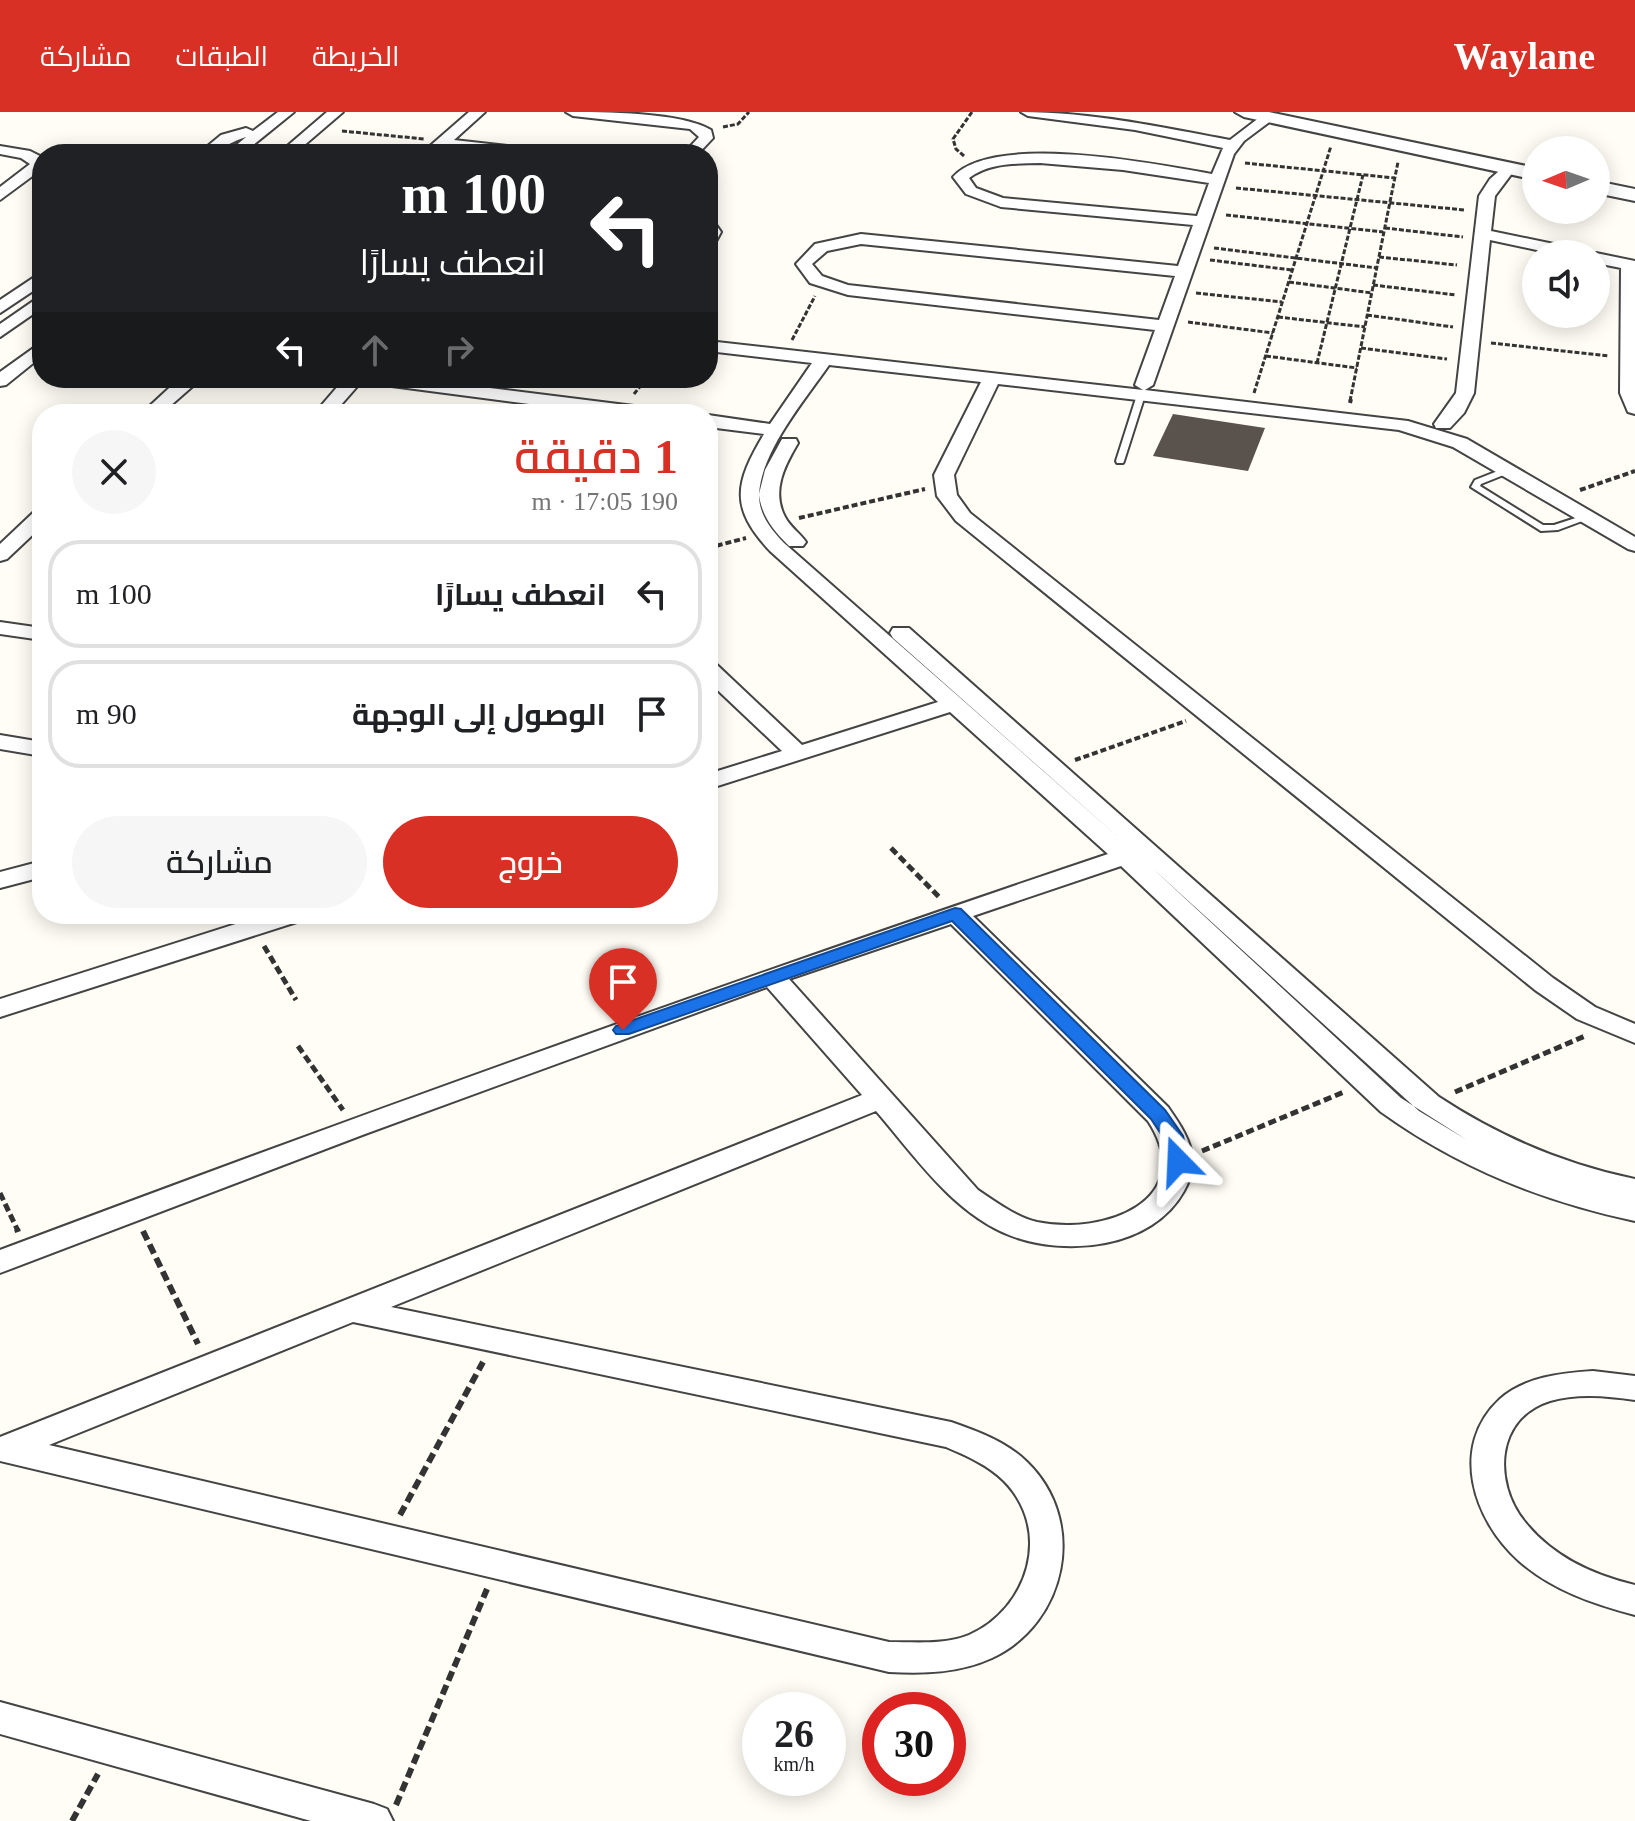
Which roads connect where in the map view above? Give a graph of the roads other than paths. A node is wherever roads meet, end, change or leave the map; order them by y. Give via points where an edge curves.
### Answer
1 (287, 112) edge
2 (336, 112) edge
3 (478, 112) edge
4 (573, 112) edge
5 (1028, 112) edge
6 (1244, 112) edge
7 (1302, 112) edge
8 (1269, 117) junction
9 (318, 128) junction
10 (262, 131) junction
11 (443, 142) junction
12 (220, 144) edge
13 (246, 144) edge
14 (281, 144) edge
15 (298, 144) edge
16 (441, 144) edge
17 (460, 144) edge
18 (700, 144) edge
19 (0, 150) edge
20 (1228, 153) junction
21 (1522, 157) edge
22 (32, 158) edge
23 (1508, 168) junction
24 (32, 170) edge
25 (1522, 171) edge
26 (1610, 179) edge
27 (1216, 183) junction
28 (1630, 187) edge
29 (0, 195) edge
30 (1204, 217) junction
31 (1483, 236) junction
32 (1522, 243) edge
33 (1189, 258) junction
34 (1610, 261) edge
35 (1632, 266) edge
36 (32, 284) edge
37 (0, 308) edge
38 (32, 308) edge
39 (21, 316) junction
40 (32, 320) edge
41 (1166, 323) junction
42 (718, 336) edge
43 (19, 343) edge
44 (718, 347) edge
45 (832, 360) junction
46 (992, 378) junction
47 (0, 381) edge
48 (177, 388) edge
49 (346, 388) edge
50 (444, 388) edge
51 (1142, 390) junction
52 (491, 394) junction
53 (160, 404) edge
54 (332, 404) edge
55 (483, 404) edge
56 (567, 404) edge
57 (1635, 408) edge
58 (718, 422) edge
59 (1443, 424) junction
60 (777, 430) junction
61 (1120, 461) dead end
62 (1508, 470) junction
63 (1588, 517) junction
64 (32, 525) edge
65 (1635, 527) edge
66 (771, 528) junction
67 (1635, 545) edge
68 (0, 555) edge
69 (0, 628) edge
70 (32, 633) edge
71 (718, 678) edge
72 (953, 704) junction
73 (9, 743) edge
74 (32, 747) edge
75 (797, 753) junction
76 (0, 762) edge
77 (718, 779) edge
78 (1125, 856) junction
79 (32, 872) edge
80 (0, 880) edge
81 (955, 913) junction
82 (241, 924) edge
83 (772, 976) junction
84 (0, 1008) edge
85 (1635, 1034) edge
86 (881, 1098) junction
87 (1635, 1189) edge
88 (1635, 1210) edge
89 (0, 1262) edge
90 (351, 1310) junction
91 (1635, 1388) edge
92 (3, 1450) edge
93 (1635, 1600) edge
94 (0, 1718) edge
95 (374, 1821) edge

1 - 10 street
2 - 9 street
3 - 11 street
4 - 18 street via 683,123 702,128 706,138
5 - 20 street via 1119,123
6 - 8 street
7 - 21 street
8 - 20 street
8 - 23 street
9 - 10 street
9 - 15 street
10 - 12 street via 233,135
10 - 13 street
10 - 14 street
11 - 16 street
11 - 17 street
19 - 22 street
20 - 27 street
23 - 25 street
23 - 31 street via 1491,189
24 - 29 street
26 - 28 street
27 - 30 street
27 - 30 street via 1139,168 1025,158 975,163 961,177 983,197 1020,204
30 - 33 street
31 - 32 street
31 - 59 street via 1462,401
33 - 41 street
33 - 41 street via 861,239 830,244 809,255 804,264 807,273 832,286
34 - 35 street
35 - 57 street via 1629,393
36 - 37 street
38 - 39 street
39 - 40 street
39 - 43 street
41 - 51 street
42 - 51 street
43 - 47 street
44 - 45 street
45 - 46 street
45 - 60 street
45 - 66 street via 771,472
46 - 51 street
46 - 85 street via 946,466 947,496 963,517 1544,984 1610,1025
48 - 53 street
49 - 54 street
50 - 52 street
51 - 59 street via 1253,397
51 - 61 lane
51 - 62 street via 1401,425 1460,443
52 - 55 street
52 - 56 street
58 - 60 street
59 - 65 street via 1496,445
60 - 66 street via 748,484 754,517
62 - 63 street
62 - 63 lane via 1475,487 1541,528
63 - 67 street
64 - 68 street
66 - 72 street
66 - 87 street via 803,548 1055,767 1429,1104 1536,1163
69 - 70 street
71 - 75 street
72 - 75 street
72 - 78 street
73 - 74 street
73 - 76 street
75 - 77 street
78 - 81 street
78 - 88 street via 1420,1127 1488,1166 1565,1194
79 - 80 street
81 - 83 street
81 - 86 street via 1158,1114 1173,1136 1178,1161 1172,1188 1152,1212 1120,1229 1081,1236 1040,1233 1001,1221 968,1197
82 - 84 street
83 - 86 street
83 - 89 street
86 - 90 street
90 - 92 street
90 - 92 street via 951,1435 991,1452 1023,1479 1044,1513 1050,1551 1041,1589 1017,1622 980,1646 936,1659 889,1657
91 - 93 street via 1575,1383 1541,1390 1503,1417 1486,1457 1489,1489 1505,1522 1532,1553 1568,1577
94 - 95 street

